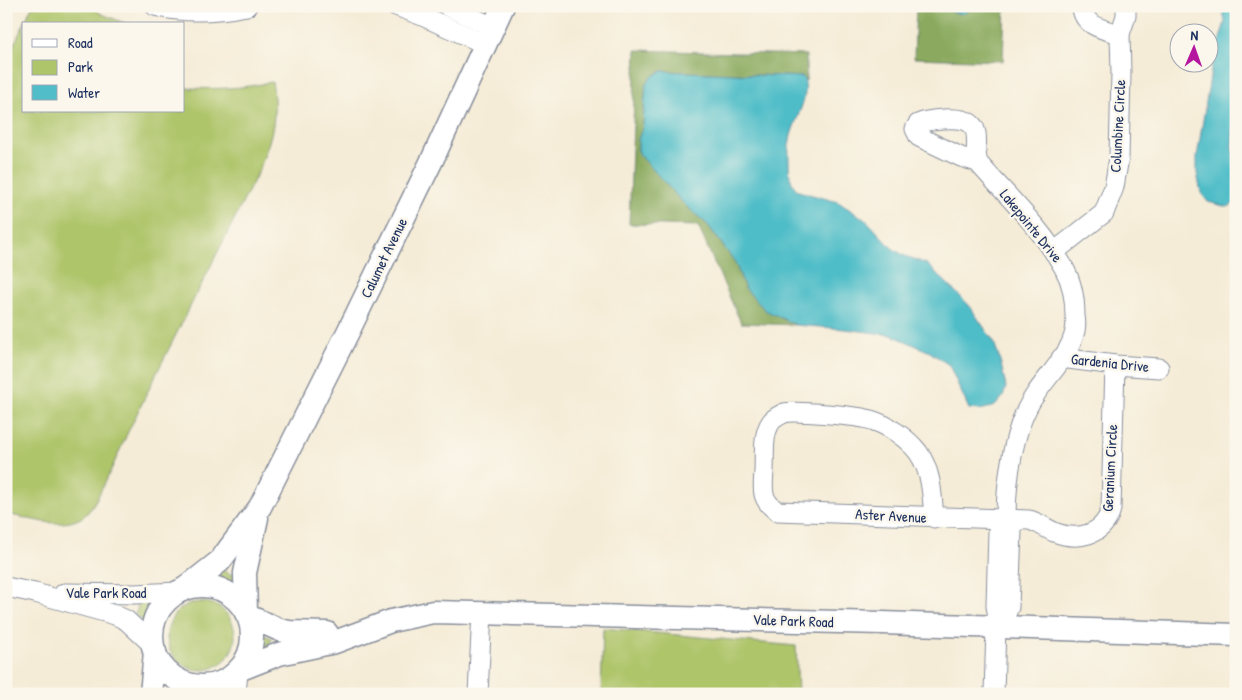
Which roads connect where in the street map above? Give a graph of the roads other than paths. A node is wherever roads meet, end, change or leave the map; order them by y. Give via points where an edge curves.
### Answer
1 (156, 6) edge
2 (247, 6) edge
3 (396, 6) edge
4 (447, 6) edge
5 (502, 6) edge
6 (1082, 6) edge
7 (1126, 6) edge
8 (1120, 34) junction
9 (489, 36) junction
10 (977, 162) dead end
11 (1054, 252) junction
12 (1061, 358) junction
13 (1115, 365) junction
14 (1159, 368) dead end
15 (260, 507) junction
16 (934, 518) junction
17 (1006, 519) junction
18 (6, 587) edge
19 (180, 591) junction
20 (35, 593) junction
21 (482, 612) junction
22 (247, 614) junction
23 (998, 627) junction
24 (353, 635) junction
25 (1236, 635) edge
26 (154, 649) junction
27 (238, 678) edge
28 (200, 690) edge
29 (152, 694) edge
30 (478, 694) edge
31 (994, 694) edge

1 - 2 street via 192,12
3 - 9 street
4 - 9 street
5 - 9 main road, Calumet Avenue
6 - 8 street via 1087,21
7 - 8 street, Columbine Circle
8 - 11 street, Columbine Circle via 1119,158 1114,187 1104,213
9 - 15 main road, Calumet Avenue via 420,184
10 - 11 street, Lakepointe Drive via 1036,227
11 - 12 street, Lakepointe Drive via 1065,269 1075,302 1076,330
12 - 13 street, Gardenia Drive
12 - 17 street, Lakepointe Drive via 1034,396 1022,423 1011,461
13 - 14 street, Gardenia Drive
13 - 17 street, Geranium Circle via 1111,509 1105,523 1089,535 1075,537 1054,532 1033,521
15 - 19 main road, Calumet Avenue via 220,561
15 - 22 main road, Calumet Avenue via 245,573
16 - 16 street, Aster Avenue via 930,474 918,452 888,427 853,416 785,413 772,421 766,435 763,493 768,504 777,510
16 - 17 street, Aster Avenue
17 - 23 street, Lakepointe Drive via 1012,531 1009,607
18 - 20 street, Vale Park Road
19 - 20 street, Vale Park Road
19 - 22 main road via 199,587 220,590 237,601
19 - 26 main road via 166,601 158,614 153,627
20 - 26 street, Vale Park Road via 116,615 126,620
21 - 23 main road, Vale Park Road
21 - 24 main road, Vale Park Road via 413,615
21 - 30 street
22 - 24 main road, Vale Park Road via 289,632
22 - 27 main road via 251,642
23 - 25 main road, Vale Park Road
23 - 31 street, Lakepointe Drive
24 - 27 main road, Vale Park Road via 279,654
26 - 28 main road via 175,677
26 - 29 main road
27 - 28 main road

